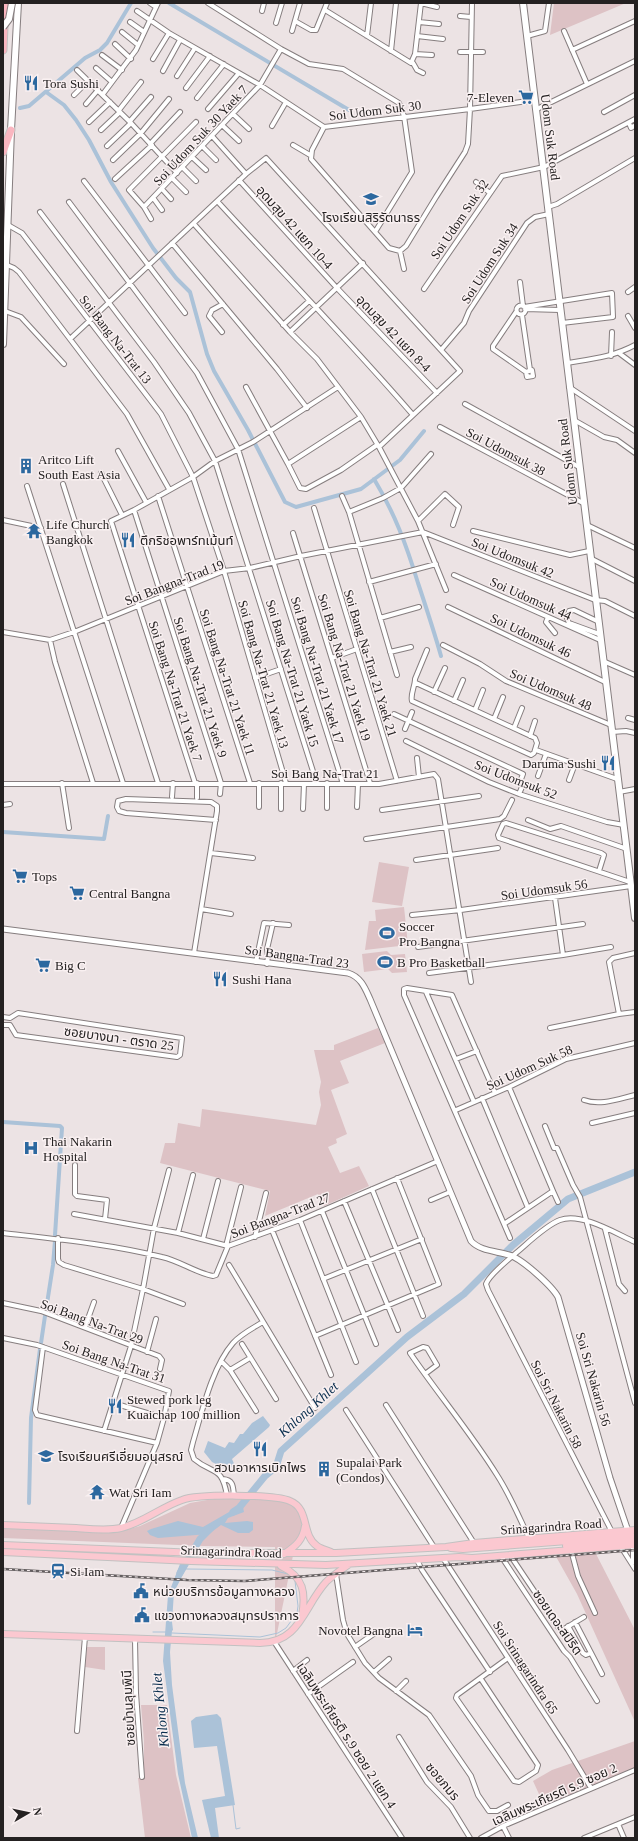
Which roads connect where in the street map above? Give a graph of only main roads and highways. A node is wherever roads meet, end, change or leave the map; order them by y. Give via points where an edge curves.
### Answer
1 (5, 3) edge
2 (12, 3) edge
3 (18, 3) edge
4 (523, 3) edge
5 (3, 27) edge
6 (3, 50) edge
7 (11, 130) junction
8 (3, 152) edge
9 (3, 344) edge
10 (635, 918) edge
11 (305, 1522) junction
12 (3, 1525) edge
13 (634, 1540) edge
14 (3, 1545) edge
15 (446, 1547) junction
16 (3, 1552) edge
17 (336, 1553) junction
18 (284, 1554) junction
19 (459, 1557) junction
20 (278, 1564) junction
21 (348, 1565) junction
22 (301, 1620) junction
23 (3, 1634) edge

1 - 6 highway
2 - 5 main road, bridge via 9,19
3 - 7 main road
4 - 10 main road, Udom Suk Road
7 - 8 highway
7 - 9 main road
11 - 12 main road via 300,1507 290,1501 276,1498 203,1496 183,1499 121,1528
11 - 17 main road via 316,1546
11 - 18 main road via 304,1534 300,1541
13 - 15 main road, Srinagarindra Road via 463,1549
13 - 15 main road, Srinagarindra Road via 628,1531 474,1542
13 - 19 main road, Srinagarindra Road via 471,1553
13 - 19 main road, Srinagarindra Road via 621,1547
14 - 18 main road, Srinagarindra Road
15 - 17 main road, Srinagarindra Road
16 - 20 main road, Srinagarindra Road
17 - 18 main road, Srinagarindra Road
19 - 21 main road, Srinagarindra Road
20 - 21 main road, Srinagarindra Road
20 - 22 main road via 297,1575 301,1582
21 - 22 main road via 327,1582
22 - 23 main road via 290,1634 282,1639 260,1644

